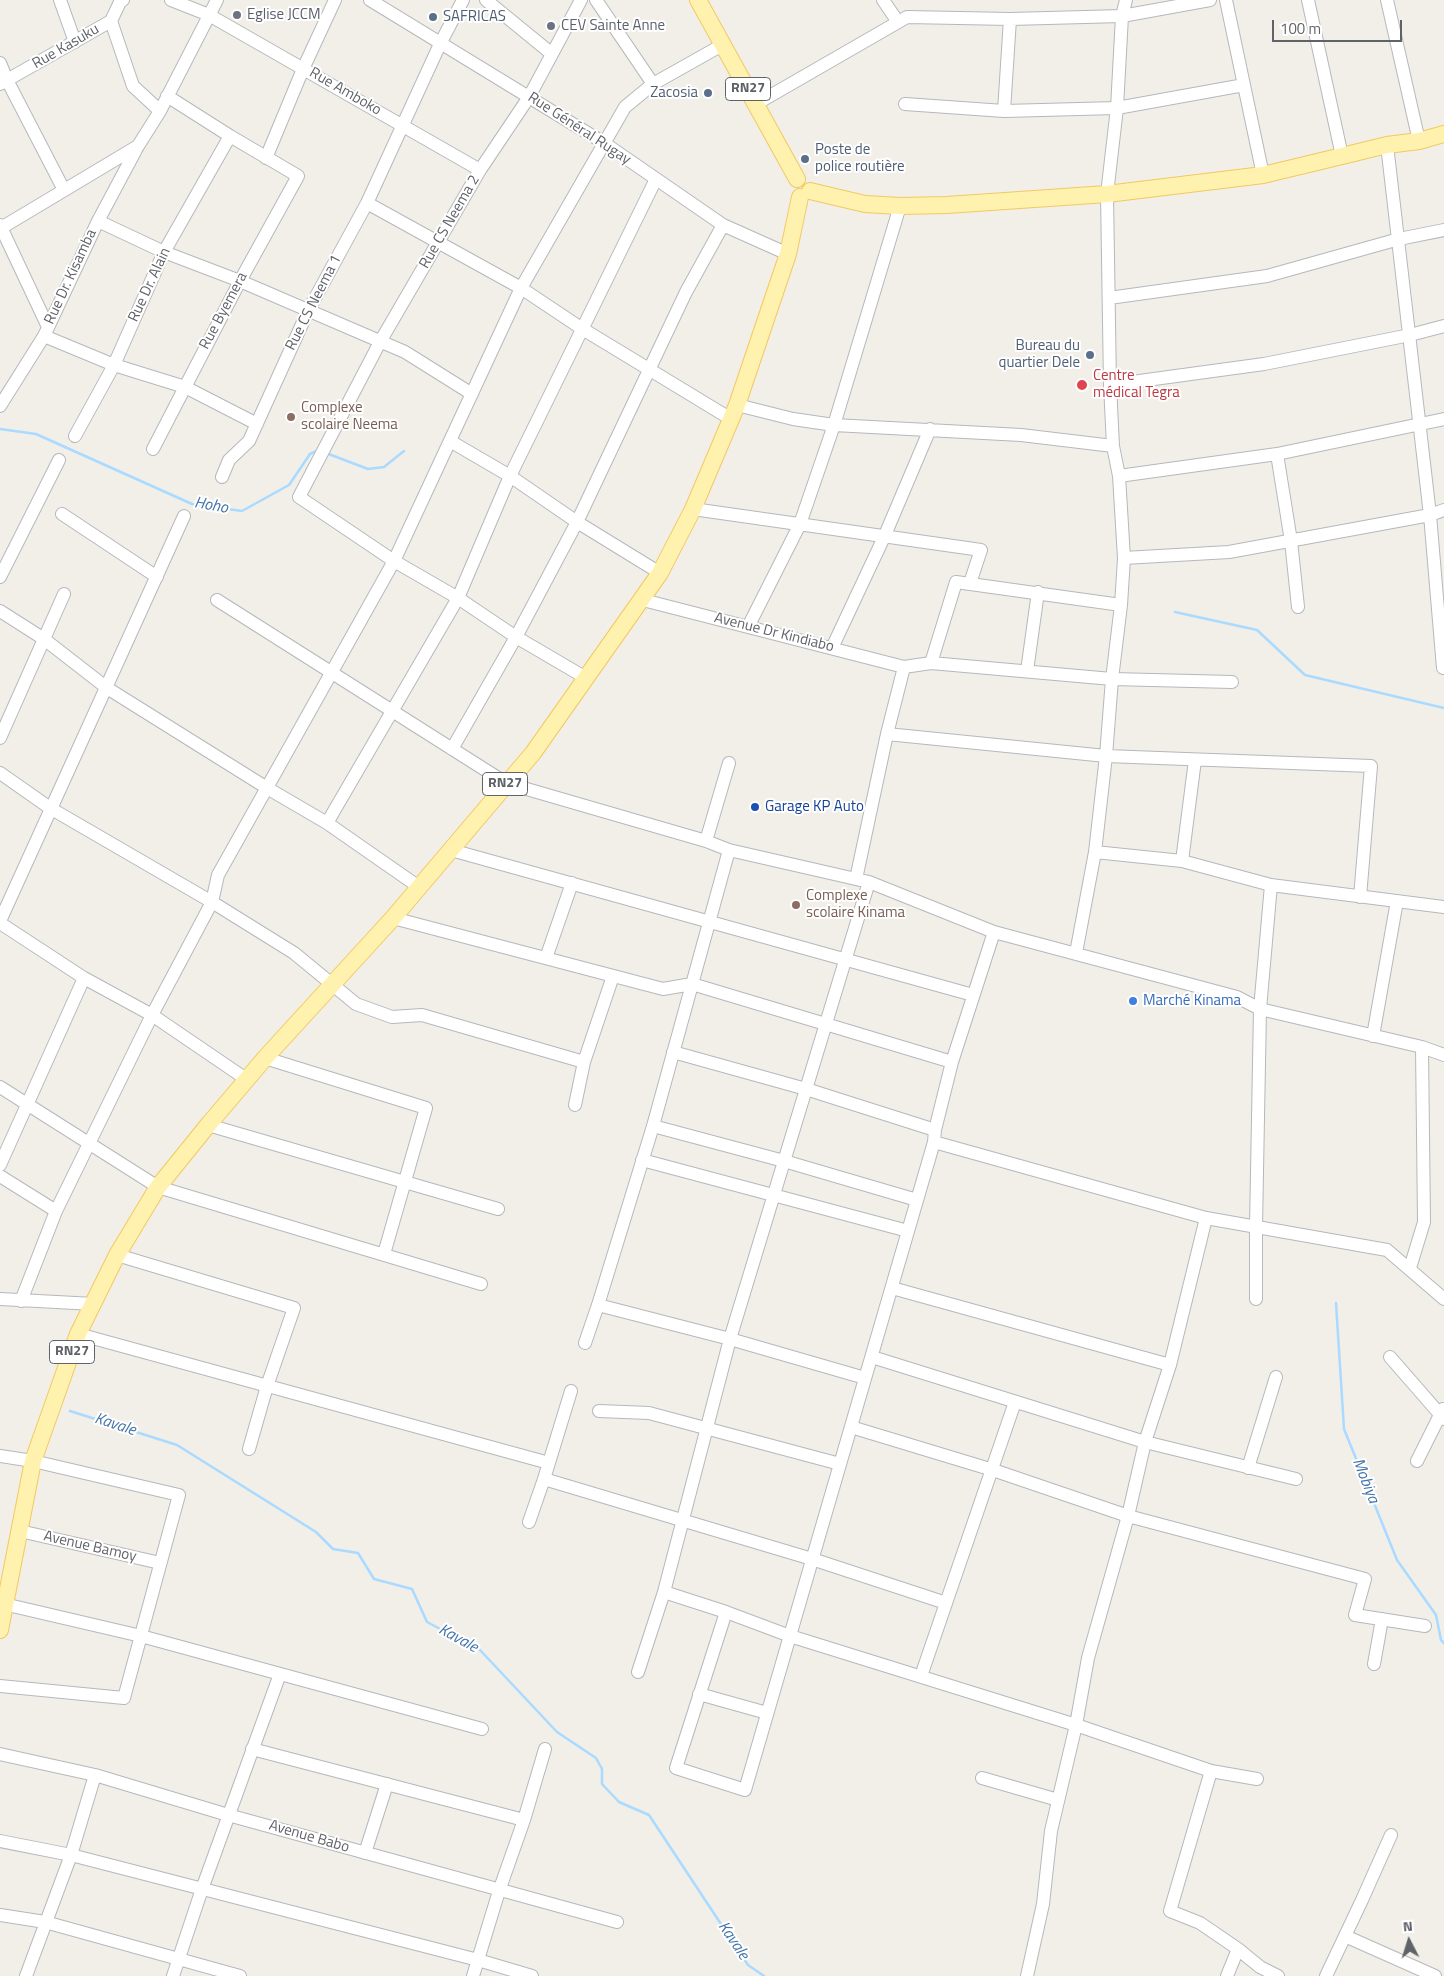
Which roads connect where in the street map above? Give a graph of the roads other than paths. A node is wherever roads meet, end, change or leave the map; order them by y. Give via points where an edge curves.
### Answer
1 (60, 0) edge
2 (123, 0) edge
3 (171, 0) edge
4 (217, 0) edge
5 (335, 0) edge
6 (370, 0) edge
7 (463, 0) edge
8 (486, 0) edge
9 (580, 0) edge
10 (596, 0) edge
11 (698, 0) edge
12 (883, 0) edge
13 (1126, 0) edge
14 (1210, 0) edge
15 (1226, 0) edge
16 (1308, 0) edge
17 (1387, 0) edge
18 (209, 15) junction
19 (1122, 16) junction
20 (1010, 19) junction
21 (111, 21) junction
22 (898, 22) junction
23 (75, 42) junction
24 (440, 44) junction
25 (724, 44) junction
26 (552, 54) junction
27 (0, 63) edge
28 (303, 69) junction
29 (4, 82) edge
30 (653, 84) junction
31 (1244, 85) junction
32 (167, 96) junction
33 (529, 97) junction
34 (756, 104) junction
35 (905, 104) dead end
36 (1117, 108) junction
37 (160, 111) junction
38 (1004, 112) junction
39 (402, 125) junction
40 (1444, 134) edge
41 (230, 136) junction
42 (1419, 140) junction
43 (604, 143) junction
44 (1387, 145) junction
45 (138, 146) junction
46 (1342, 156) junction
47 (266, 158) junction
48 (480, 170) junction
49 (1263, 175) junction
50 (656, 180) junction
51 (64, 190) junction
52 (805, 194) junction
53 (1107, 194) junction
54 (367, 203) junction
55 (900, 206) junction
56 (98, 221) junction
57 (723, 225) junction
58 (1, 226) edge
59 (1444, 230) edge
60 (1399, 239) junction
61 (439, 243) junction
62 (164, 252) junction
63 (788, 254) junction
64 (240, 281) junction
65 (521, 288) junction
66 (1109, 298) junction
67 (308, 311) junction
68 (1444, 326) edge
69 (581, 328) junction
70 (46, 332) junction
71 (1410, 335) junction
72 (380, 342) junction
73 (114, 365) junction
74 (650, 370) junction
75 (1110, 385) junction
76 (185, 387) junction
77 (472, 394) junction
78 (1, 402) edge
79 (734, 412) junction
80 (1444, 419) edge
81 (257, 424) junction
82 (834, 425) junction
83 (1419, 426) junction
84 (930, 429) junction
85 (76, 436) dead end
86 (450, 441) junction
87 (1113, 446) junction
88 (153, 449) dead end
89 (1277, 454) junction
90 (60, 460) dead end
91 (510, 476) junction
92 (1119, 476) junction
93 (222, 477) dead end
94 (693, 509) junction
95 (1444, 510) edge
96 (62, 514) dead end
97 (1430, 515) junction
98 (184, 516) dead end
99 (577, 522) junction
100 (800, 524) junction
101 (885, 535) junction
102 (1292, 541) junction
103 (1124, 558) junction
104 (394, 561) junction
105 (660, 573) junction
106 (0, 577) edge
107 (157, 577) junction
108 (970, 583) junction
109 (1038, 592) junction
110 (64, 594) dead end
111 (458, 598) junction
112 (217, 600) dead end
113 (643, 600) junction
114 (1122, 605) junction
115 (1298, 607) dead end
116 (0, 611) edge
117 (748, 626) junction
118 (516, 637) junction
119 (44, 639) junction
120 (832, 648) junction
121 (931, 663) junction
122 (904, 667) junction
123 (1443, 668) edge
124 (1028, 671) junction
125 (332, 672) junction
126 (586, 678) junction
127 (1112, 679) junction
128 (1232, 682) dead end
129 (107, 688) junction
130 (393, 710) junction
131 (887, 734) junction
132 (0, 738) edge
133 (452, 748) junction
134 (1106, 756) junction
135 (1195, 760) junction
136 (729, 764) dead end
137 (0, 773) edge
138 (506, 783) junction
139 (267, 788) junction
140 (50, 808) junction
141 (327, 822) junction
142 (706, 841) junction
143 (451, 850) junction
144 (729, 850) junction
145 (1095, 852) junction
146 (1182, 861) junction
147 (856, 879) junction
148 (869, 882) junction
149 (572, 883) junction
150 (1271, 885) junction
151 (419, 887) junction
152 (1360, 897) junction
153 (1397, 901) junction
154 (212, 902) junction
155 (1444, 907) edge
156 (393, 918) junction
157 (709, 921) junction
158 (0, 922) edge
159 (994, 932) junction
160 (1076, 953) junction
161 (546, 958) junction
162 (846, 960) junction
163 (613, 976) junction
164 (84, 978) junction
165 (331, 984) junction
166 (692, 984) junction
167 (973, 994) junction
168 (1260, 1009) junction
169 (152, 1015) junction
170 (826, 1024) junction
171 (1373, 1036) junction
172 (1422, 1047) junction
173 (673, 1052) junction
174 (1444, 1055) edge
175 (265, 1058) junction
176 (584, 1062) junction
177 (952, 1062) junction
178 (246, 1079) junction
179 (0, 1087) edge
180 (806, 1089) junction
181 (27, 1104) junction
182 (575, 1106) dead end
183 (208, 1125) junction
184 (653, 1126) junction
185 (935, 1136) junction
186 (90, 1143) junction
187 (642, 1160) junction
188 (784, 1161) junction
189 (0, 1165) edge
190 (0, 1176) edge
191 (405, 1182) junction
192 (158, 1187) junction
193 (773, 1196) junction
194 (917, 1200) junction
195 (498, 1210) dead end
196 (56, 1211) junction
197 (1206, 1218) junction
198 (1256, 1227) junction
199 (908, 1231) junction
200 (384, 1254) junction
201 (117, 1255) junction
202 (1410, 1268) junction
203 (481, 1284) dead end
204 (892, 1288) junction
205 (0, 1299) edge
206 (1256, 1299) dead end
207 (1444, 1299) edge
208 (21, 1301) junction
209 (94, 1304) junction
210 (598, 1305) junction
211 (78, 1334) junction
212 (730, 1339) junction
213 (585, 1344) dead end
214 (872, 1357) junction
215 (1390, 1357) dead end
216 (1170, 1365) junction
217 (1276, 1377) dead end
218 (865, 1378) junction
219 (267, 1386) junction
220 (571, 1391) dead end
221 (1015, 1402) junction
222 (599, 1410) dead end
223 (1443, 1414) edge
224 (851, 1427) junction
225 (706, 1428) junction
226 (1145, 1442) junction
227 (249, 1449) dead end
228 (0, 1456) edge
229 (1418, 1461) dead end
230 (33, 1462) junction
231 (549, 1463) junction
232 (840, 1464) junction
233 (1248, 1468) junction
234 (994, 1470) junction
235 (544, 1480) junction
236 (1296, 1480) dead end
237 (1128, 1516) junction
238 (682, 1519) junction
239 (529, 1522) dead end
240 (20, 1531) junction
241 (812, 1559) junction
242 (160, 1563) junction
243 (664, 1592) junction
244 (946, 1603) junction
245 (3, 1604) edge
246 (726, 1612) junction
247 (1382, 1619) junction
248 (1425, 1626) dead end
249 (0, 1630) edge
250 (141, 1636) junction
251 (790, 1636) junction
252 (1374, 1664) dead end
253 (638, 1672) dead end
254 (280, 1674) junction
255 (921, 1676) junction
256 (0, 1686) edge
257 (698, 1694) junction
258 (768, 1713) junction
259 (1076, 1725) junction
260 (482, 1729) dead end
261 (252, 1749) junction
262 (544, 1749) dead end
263 (0, 1754) edge
264 (1211, 1771) junction
265 (94, 1775) junction
266 (982, 1778) dead end
267 (1257, 1778) dead end
268 (387, 1784) junction
269 (1058, 1800) junction
270 (228, 1815) junction
271 (524, 1820) junction
272 (1391, 1835) dead end
273 (0, 1841) edge
274 (366, 1853) junction
275 (71, 1855) junction
276 (202, 1889) junction
277 (499, 1890) junction
278 (0, 1915) edge
279 (45, 1922) junction
280 (617, 1922) dead end
281 (1345, 1936) junction
282 (1238, 1949) junction
283 (179, 1959) junction
284 (478, 1960) junction
285 (26, 1976) edge
286 (174, 1976) edge
287 (240, 1976) edge
288 (473, 1976) edge
289 (532, 1976) edge
290 (1027, 1976) edge
291 (1227, 1976) edge
292 (1278, 1976) edge
293 (1326, 1976) edge
294 (1435, 1976) edge

1 - 23 street
2 - 21 street, Rue Kasuku
3 - 18 street
4 - 18 street, Rue Dr. Kisamba
5 - 28 street
6 - 24 street, Rue Général Rugay
7 - 24 street, Rue CS Neema 1
8 - 26 street
9 - 26 street, Rue CS Neema 2
10 - 30 street
11 - 25 main road, RN27
12 - 22 street
13 - 19 street
14 - 19 street
15 - 31 street
16 - 46 street
17 - 42 street
18 - 28 street, Rue Amboko
18 - 32 street, Rue Dr. Kisamba
19 - 20 street
19 - 36 street
20 - 22 street via 907,16
20 - 38 street
21 - 23 street, Rue Kasuku
21 - 37 street via 133,86
22 - 34 street
23 - 29 street, Rue Kasuku
24 - 33 street, Rue Général Rugay
24 - 39 street, Rue CS Neema 1
25 - 30 street
25 - 34 main road, RN27
26 - 33 street, Rue CS Neema 2
27 - 29 street
28 - 39 street, Rue Amboko
28 - 47 street
29 - 51 street
30 - 43 street via 625,107
31 - 36 street
31 - 49 street
32 - 37 street, Rue Dr. Kisamba
32 - 41 street
33 - 43 street, Rue Général Rugay
33 - 48 street, Rue CS Neema 2
34 - 52 main road, RN27 via 797,179 792,189 795,194
35 - 38 street
36 - 38 street
36 - 53 street
37 - 45 street, Rue Dr. Kisamba
39 - 48 street, Rue Amboko
39 - 54 street, Rue CS Neema 1
40 - 42 main road
41 - 47 street
41 - 62 street, Rue Dr. Alain
42 - 44 main road
43 - 50 street, Rue Général Rugay
43 - 65 street
44 - 46 main road
44 - 60 street
45 - 51 street, Rue Dr. Kisamba
45 - 56 street, Rue Dr. Kisamba
46 - 49 main road
47 - 64 street, Rue Byemera via 298,176
48 - 61 street, Rue CS Neema 2
49 - 53 main road
50 - 57 street, Rue Général Rugay
50 - 69 street
51 - 58 street, Rue Dr. Kisamba
52 - 55 main road
52 - 63 main road, RN27
53 - 55 main road via 947,206
53 - 66 street
54 - 61 street
54 - 67 street, Rue CS Neema 1
55 - 82 street
56 - 62 street
56 - 70 street, Rue Dr. Kisamba
57 - 63 street, Rue Général Rugay
57 - 74 street via 686,292
58 - 70 street
59 - 60 street
60 - 66 street via 1267,276
60 - 71 street
61 - 65 street
61 - 72 street, Rue CS Neema 2
62 - 64 street
62 - 73 street, Rue Dr. Alain
63 - 79 main road, RN27
64 - 67 street
64 - 76 street, Rue Byemera
65 - 69 street
65 - 77 street
66 - 75 street
67 - 72 street
67 - 81 street, Rue CS Neema 1
68 - 71 street
69 - 74 street
69 - 91 street
70 - 73 street
70 - 78 street, Rue Dr. Kisamba
71 - 75 street via 1264,364
71 - 83 street
72 - 77 street via 406,352
72 - 104 street, Rue CS Neema 2 via 299,497
73 - 76 street
73 - 85 street, Rue Dr. Alain
74 - 79 street
74 - 99 street
75 - 87 street
76 - 81 street
76 - 88 street, Rue Byemera
77 - 86 street
79 - 82 street
79 - 94 main road, RN27
80 - 83 street
81 - 93 street, Rue CS Neema 1 via 249,441 230,460
82 - 84 street
82 - 100 street
83 - 89 street
83 - 97 street
84 - 87 street
84 - 101 street
86 - 91 street
86 - 104 street
87 - 92 street
89 - 92 street
89 - 102 street
90 - 106 street
91 - 99 street
91 - 111 street
92 - 103 street
94 - 100 street
94 - 105 main road, RN27
95 - 97 street
96 - 107 street
97 - 102 street
97 - 123 street
98 - 107 street
99 - 105 street
99 - 118 street
100 - 101 street
100 - 117 street
101 - 108 street via 981,550
101 - 120 street
102 - 103 street via 1229,552
102 - 115 street
103 - 114 street
104 - 111 street
104 - 125 street
105 - 113 main road, RN27
107 - 129 street
108 - 109 street
108 - 121 street via 956,582
109 - 114 street
109 - 124 street
110 - 119 street
111 - 118 street
111 - 130 street
112 - 125 street
113 - 117 street, Avenue Dr Kindiabo
113 - 126 main road, RN27
114 - 127 street
116 - 119 street
117 - 120 street, Avenue Dr Kindiabo
118 - 126 street
118 - 133 street
119 - 129 street
119 - 132 street
120 - 122 street, Avenue Dr Kindiabo
121 - 122 street
121 - 124 street
122 - 131 street
124 - 127 street
125 - 130 street
125 - 139 street
126 - 138 main road, RN27 via 533,753
127 - 128 street
127 - 134 street
129 - 139 street
129 - 140 street
130 - 133 street
130 - 141 street
131 - 134 street
131 - 147 street
133 - 138 street
134 - 135 street
134 - 145 street
135 - 146 street
135 - 152 street via 1371,766
136 - 142 street
137 - 140 street
138 - 142 street
138 - 143 main road, RN27
139 - 141 street
139 - 154 street via 218,875
140 - 154 street
140 - 158 street
141 - 151 street
142 - 144 street
143 - 149 street
143 - 151 main road, RN27
144 - 147 street
144 - 157 street
145 - 146 street
145 - 160 street
146 - 150 street
147 - 148 street
148 - 159 street
148 - 162 street
149 - 157 street
149 - 161 street
150 - 152 street
150 - 168 street
151 - 156 main road, RN27
152 - 153 street
153 - 155 street
153 - 171 street
154 - 165 street via 294,953
154 - 169 street
156 - 161 street
156 - 165 main road, RN27
157 - 162 street
157 - 166 street
158 - 164 street
159 - 160 street
159 - 167 street
160 - 168 street via 1237,997
161 - 163 street
162 - 167 street
162 - 170 street
163 - 166 street via 663,989
163 - 176 street
164 - 169 street
164 - 181 street
165 - 175 main road, RN27
165 - 176 street via 356,1004 392,1017 422,1015
166 - 170 street
166 - 173 street
167 - 177 street
168 - 171 street
168 - 198 street
169 - 178 street
169 - 186 street
170 - 177 street
170 - 180 street
171 - 172 street
172 - 174 street
172 - 202 street via 1424,1222
173 - 180 street
173 - 184 street
175 - 178 main road, RN27
175 - 191 street via 426,1108
176 - 182 street
177 - 185 street
178 - 183 main road, RN27
179 - 181 street
180 - 185 street
180 - 188 street
181 - 186 street
181 - 189 street
183 - 191 street
183 - 192 main road, RN27
184 - 187 street
184 - 188 street
185 - 194 street
185 - 197 street
186 - 192 street
186 - 196 street
187 - 193 street
187 - 210 street
188 - 193 street
188 - 194 street
190 - 196 street
191 - 195 street
191 - 200 street
192 - 200 street
192 - 201 main road, RN27
193 - 199 street
193 - 212 street
194 - 199 street
196 - 208 street
197 - 198 street
197 - 216 street
198 - 202 street via 1387,1250
198 - 206 street
199 - 204 street
200 - 203 street
201 - 209 main road, RN27
201 - 219 street via 294,1308
202 - 207 street
204 - 214 street
204 - 216 street
205 - 208 street
208 - 209 street
209 - 211 main road, RN27
210 - 212 street
210 - 213 street
211 - 219 street
211 - 230 main road, RN27
212 - 218 street
212 - 225 street
214 - 218 street
214 - 221 street
215 - 223 street
216 - 226 street
217 - 233 street
218 - 224 street
219 - 227 street
219 - 231 street
220 - 231 street
221 - 226 street
221 - 234 street
222 - 225 street via 649,1413
223 - 229 street
224 - 232 street
224 - 234 street
225 - 232 street
225 - 238 street
226 - 233 street
226 - 237 street
228 - 230 street
230 - 240 main road, RN27
230 - 242 street via 179,1495
231 - 235 street
232 - 241 street
233 - 236 street
234 - 237 street
234 - 244 street
235 - 238 street
235 - 239 street
237 - 247 street via 1365,1579 1355,1614
237 - 259 street via 1088,1658
238 - 241 street
238 - 243 street
240 - 242 street, Avenue Bamoy
240 - 245 main road, RN27
241 - 244 street
241 - 251 street
242 - 250 street
243 - 246 street
243 - 253 street
244 - 255 street
245 - 249 main road, RN27
245 - 250 street
246 - 251 street
246 - 257 street
247 - 248 street
247 - 252 street
250 - 254 street
250 - 256 street via 124,1698
251 - 255 street
251 - 258 street
254 - 260 street
254 - 261 street
255 - 259 street
257 - 258 street
257 - 258 street via 676,1768 745,1790
259 - 264 street
259 - 269 street
261 - 268 street
261 - 270 street
262 - 271 street
263 - 265 street, Avenue Babo
264 - 267 street
264 - 282 street via 1170,1911 1200,1923
265 - 270 street, Avenue Babo
265 - 275 street
266 - 269 street
268 - 271 street
268 - 274 street
269 - 290 street via 1050,1831 1043,1904
270 - 274 street, Avenue Babo
270 - 276 street
271 - 277 street
272 - 281 street
273 - 275 street
274 - 277 street, Avenue Babo
275 - 276 street
275 - 279 street
276 - 283 street
276 - 284 street
277 - 280 street, Avenue Babo
277 - 284 street
278 - 279 street
279 - 283 street
279 - 285 street
281 - 293 street
281 - 294 street
282 - 291 street
282 - 292 street via 1260,1967
283 - 286 street
283 - 287 street
284 - 288 street
284 - 289 street

